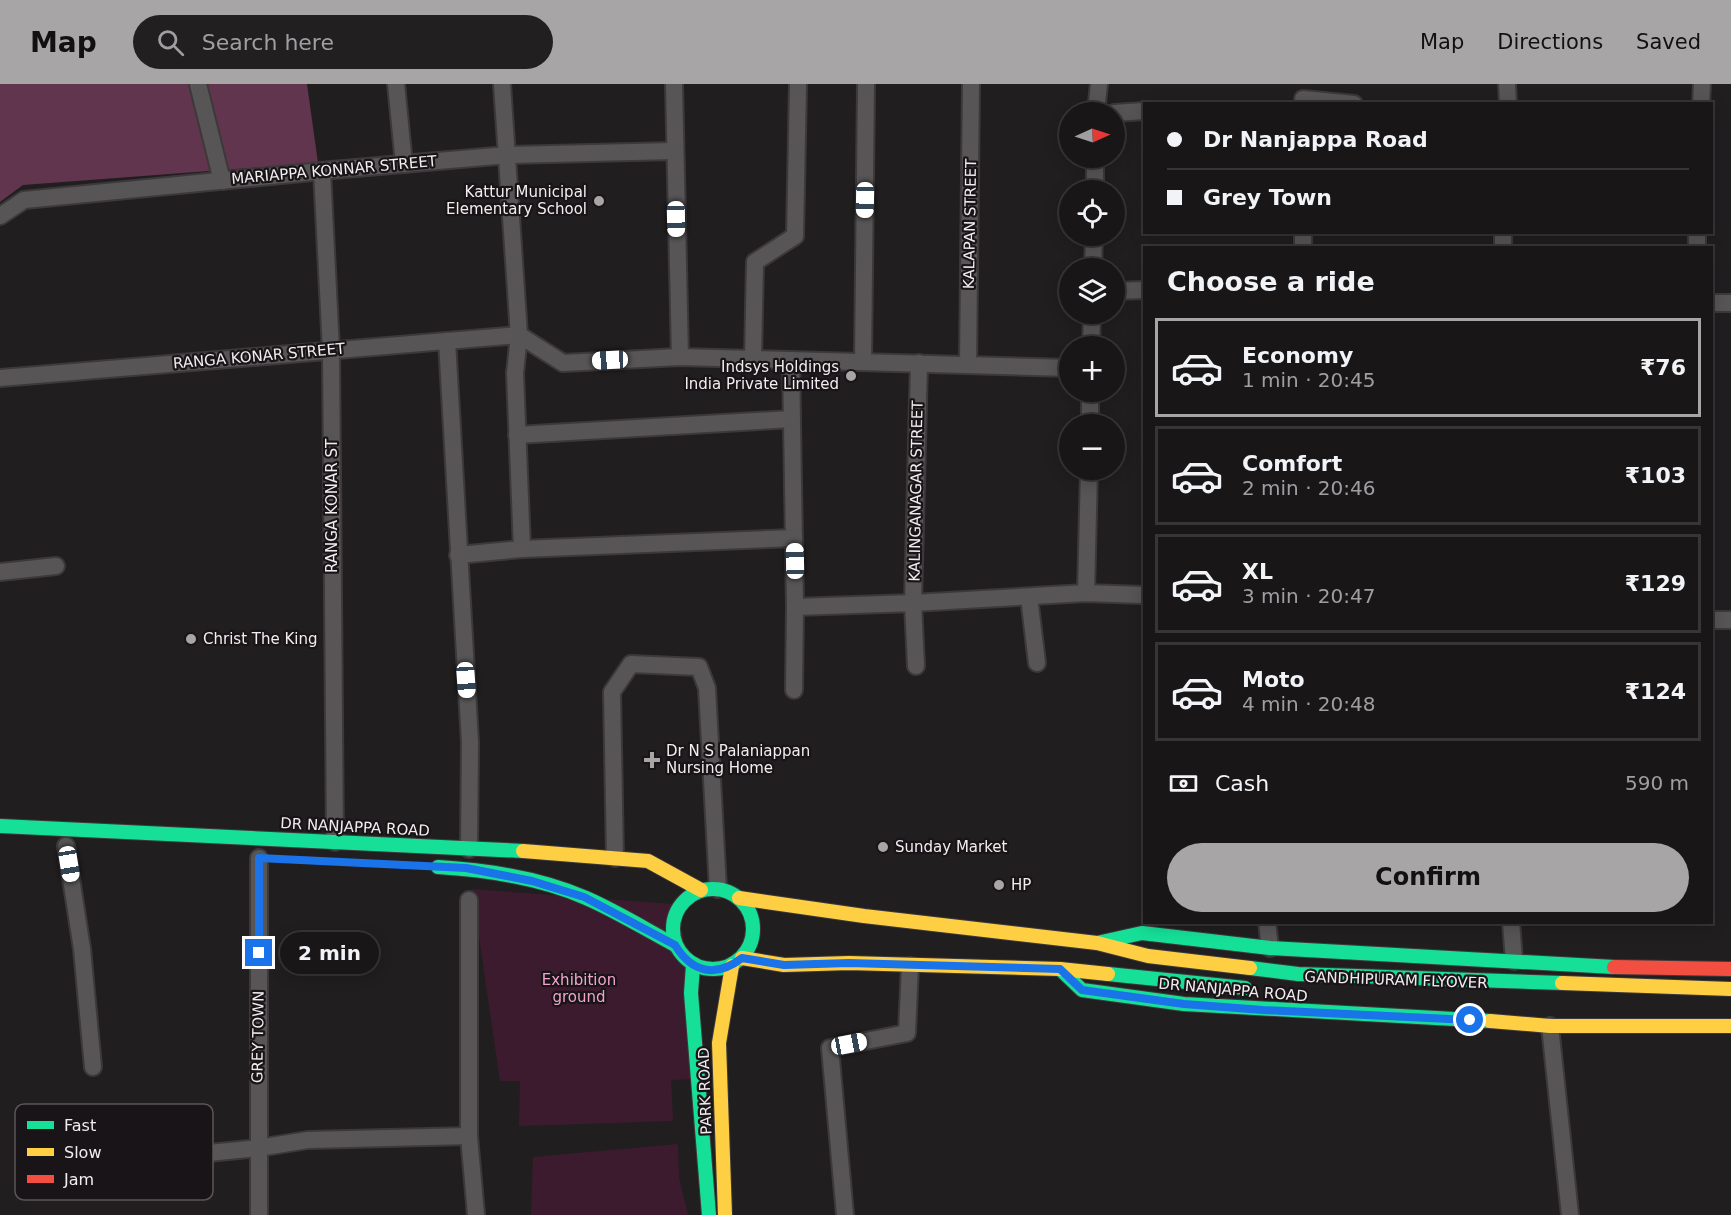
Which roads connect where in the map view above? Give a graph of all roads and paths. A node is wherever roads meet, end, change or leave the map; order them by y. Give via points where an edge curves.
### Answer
1 (198, 84) edge
2 (396, 84) edge
3 (502, 84) edge
4 (674, 84) edge
5 (798, 84) edge
6 (866, 84) edge
7 (971, 84) edge
8 (1099, 84) edge
9 (1507, 84) edge
10 (1702, 84) edge
11 (1303, 95) edge
12 (1097, 102) edge
13 (1343, 102) edge
14 (1508, 102) edge
15 (1701, 102) edge
16 (1143, 111) edge
17 (1125, 112) edge
18 (674, 151) junction
19 (508, 155) junction
20 (405, 164) junction
21 (322, 171) junction
22 (222, 181) junction
23 (0, 216) edge
24 (1143, 290) edge
25 (1125, 291) edge
26 (1713, 303) edge
27 (1731, 303) edge
28 (519, 335) junction
29 (447, 341) junction
30 (331, 350) junction
31 (680, 357) junction
32 (753, 359) junction
33 (791, 360) junction
34 (863, 362) junction
35 (919, 363) junction
36 (968, 365) junction
37 (1059, 368) edge
38 (0, 378) edge
39 (792, 419) junction
40 (517, 435) junction
41 (1089, 480) edge
42 (794, 537) junction
43 (522, 549) junction
44 (458, 555) junction
45 (56, 566) dead end
46 (0, 572) edge
47 (1086, 593) junction
48 (1143, 596) edge
49 (1029, 597) junction
50 (913, 603) junction
51 (795, 607) junction
52 (1713, 620) edge
53 (1731, 621) edge
54 (1037, 663) dead end
55 (916, 666) dead end
56 (794, 690) dead end
57 (0, 826) edge
58 (335, 842) junction
59 (67, 846) dead end
60 (468, 849) junction
61 (421, 856) junction
62 (259, 858) dead end
63 (615, 858) junction
64 (709, 890) junction
65 (739, 898) junction
66 (469, 900) dead end
67 (1268, 924) edge
68 (1511, 924) edge
69 (1097, 944) junction
70 (675, 945) junction
71 (1270, 948) junction
72 (1514, 961) junction
73 (737, 962) junction
74 (693, 965) junction
75 (910, 966) junction
76 (1060, 969) junction
77 (1731, 969) edge
78 (1731, 988) edge
79 (1259, 989) dead end
80 (1550, 1026) junction
81 (1731, 1026) edge
82 (93, 1067) dead end
83 (469, 1136) junction
84 (258, 1148) junction
85 (213, 1153) edge
86 (259, 1215) edge
87 (476, 1215) edge
88 (709, 1215) edge
89 (725, 1215) edge
90 (845, 1215) edge
91 (1570, 1215) edge

1 - 22 street
2 - 20 street
3 - 19 street
4 - 18 street
5 - 32 street via 795,237 755,262
6 - 34 street
7 - 36 street, KALAPAN STREET
8 - 12 street
9 - 14 street
10 - 15 street
11 - 13 street
16 - 17 street
18 - 19 street, MARIAPPA KONNAR STREET
18 - 31 street
19 - 20 street, MARIAPPA KONNAR STREET
19 - 28 street
20 - 21 street, MARIAPPA KONNAR STREET
21 - 22 street, MARIAPPA KONNAR STREET
21 - 30 street, RANGA KONAR ST
22 - 23 street, MARIAPPA KONNAR STREET via 24,200
24 - 25 street
26 - 27 street
28 - 29 street, RANGA KONAR STREET
28 - 31 street via 563,363
28 - 40 street via 514,373
29 - 30 street, RANGA KONAR STREET
29 - 44 street
30 - 38 street, RANGA KONAR STREET
30 - 58 street, RANGA KONAR ST
31 - 32 street
32 - 33 street
33 - 34 street
33 - 39 street
34 - 35 street
35 - 36 street
35 - 50 street, KALINGANAGAR STREET
36 - 37 street
39 - 40 street
39 - 42 street
40 - 43 street
41 - 47 street
42 - 43 street
42 - 51 street
43 - 44 street
44 - 60 street via 470,742
45 - 46 street
47 - 48 street, KALINGANAGAR STREET
47 - 49 street, KALINGANAGAR STREET
49 - 50 street, KALINGANAGAR STREET
49 - 54 street
50 - 51 street
50 - 55 street
51 - 56 street
52 - 53 street
57 - 58 main road, DR NANJAPPA ROAD
58 - 61 main road, DR NANJAPPA ROAD
59 - 82 street
60 - 61 main road, DR NANJAPPA ROAD
60 - 63 main road, DR NANJAPPA ROAD
61 - 70 main road, DR NANJAPPA ROAD via 584,897
62 - 84 street, GREY TOWN
63 - 64 main road, DR NANJAPPA ROAD via 648,861
63 - 64 street via 612,692 631,664 699,667 707,688
64 - 65 main road via 728,891
64 - 70 main road via 684,901 674,918
65 - 69 main road
65 - 73 main road via 753,920 752,940
66 - 83 street
67 - 71 street
68 - 72 street
69 - 71 main road via 1142,933
69 - 78 main road, GANDHIPURAM FLYOVER via 1148,956 1298,974
70 - 74 main road
71 - 72 main road
72 - 77 main road
73 - 74 main road via 719,970
73 - 75 main road
73 - 89 main road, PARK ROAD via 719,1043
74 - 88 main road via 691,993
75 - 76 main road
75 - 90 street via 907,1033 830,1048
76 - 79 main road
76 - 80 main road, DR NANJAPPA ROAD via 1082,990 1184,1004
80 - 81 main road, DR NANJAPPA ROAD
80 - 91 street
83 - 84 street via 308,1140
83 - 87 street
84 - 85 street
84 - 86 street, GREY TOWN

